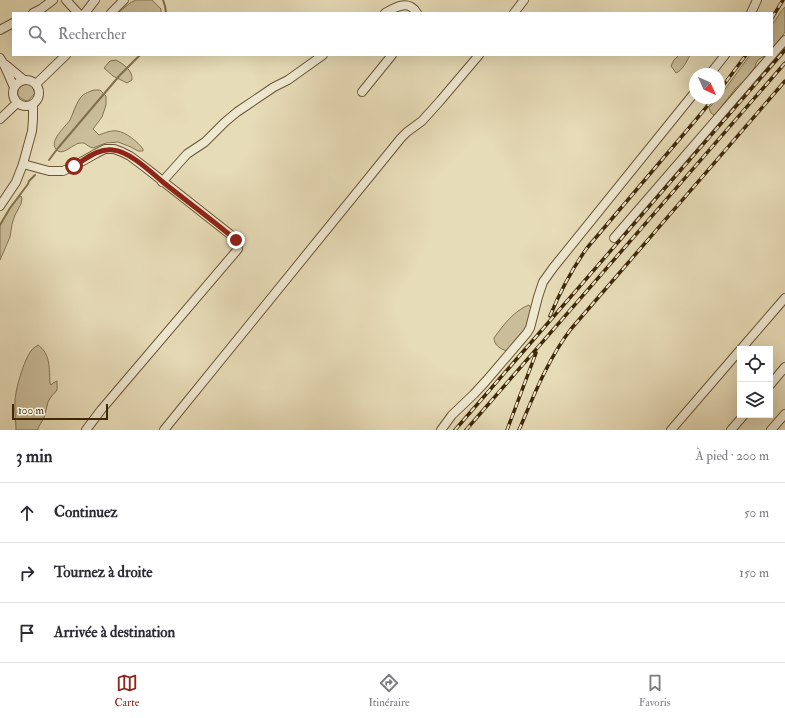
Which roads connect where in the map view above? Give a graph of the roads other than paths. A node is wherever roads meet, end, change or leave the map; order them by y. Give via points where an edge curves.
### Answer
1 (53, 0) edge
2 (66, 0) edge
3 (95, 0) edge
4 (124, 0) edge
5 (524, 0) edge
6 (757, 0) edge
7 (35, 12) edge
8 (77, 12) edge
9 (87, 12) edge
10 (112, 12) edge
11 (387, 12) edge
12 (416, 12) edge
13 (515, 12) edge
14 (751, 12) edge
15 (12, 24) edge
16 (0, 30) edge
17 (785, 40) edge
18 (773, 54) edge
19 (65, 56) edge
20 (322, 56) edge
21 (391, 56) edge
22 (478, 56) edge
23 (724, 56) edge
24 (771, 56) edge
25 (2, 61) edge
26 (715, 68) edge
27 (24, 80) junction
28 (36, 84) junction
29 (14, 87) junction
30 (362, 92) dead end
31 (689, 99) edge
32 (17, 102) junction
33 (33, 105) junction
34 (0, 119) edge
35 (23, 164) junction
36 (162, 182) junction
37 (0, 206) edge
38 (614, 238) dead end
39 (785, 298) edge
40 (744, 346) edge
41 (737, 355) edge
42 (785, 367) edge
43 (772, 382) edge
44 (785, 414) edge
45 (741, 418) edge
46 (86, 430) edge
47 (164, 430) edge
48 (441, 430) edge
49 (671, 430) edge
50 (731, 430) edge
51 (771, 430) edge

1 - 7 street
2 - 8 street
3 - 9 street
4 - 10 street
5 - 13 street
6 - 14 street
11 - 12 street via 400,4 407,4
15 - 16 street
17 - 18 street
19 - 28 street
20 - 36 street via 237,112 205,142 187,154
21 - 30 street
22 - 47 street via 422,121 401,138
23 - 26 street
24 - 38 street
25 - 27 street
25 - 29 street
27 - 28 street
27 - 29 street
28 - 33 street via 39,95
29 - 32 street via 13,95
31 - 48 street via 543,282 530,328 523,339
32 - 33 street via 24,106
32 - 34 street
33 - 35 street via 32,131
35 - 36 street via 49,171 63,171 97,153 114,150 130,156
35 - 37 street via 20,176
36 - 46 street via 236,240 238,249
39 - 40 street
41 - 49 street
42 - 43 street
44 - 51 street
45 - 50 street

